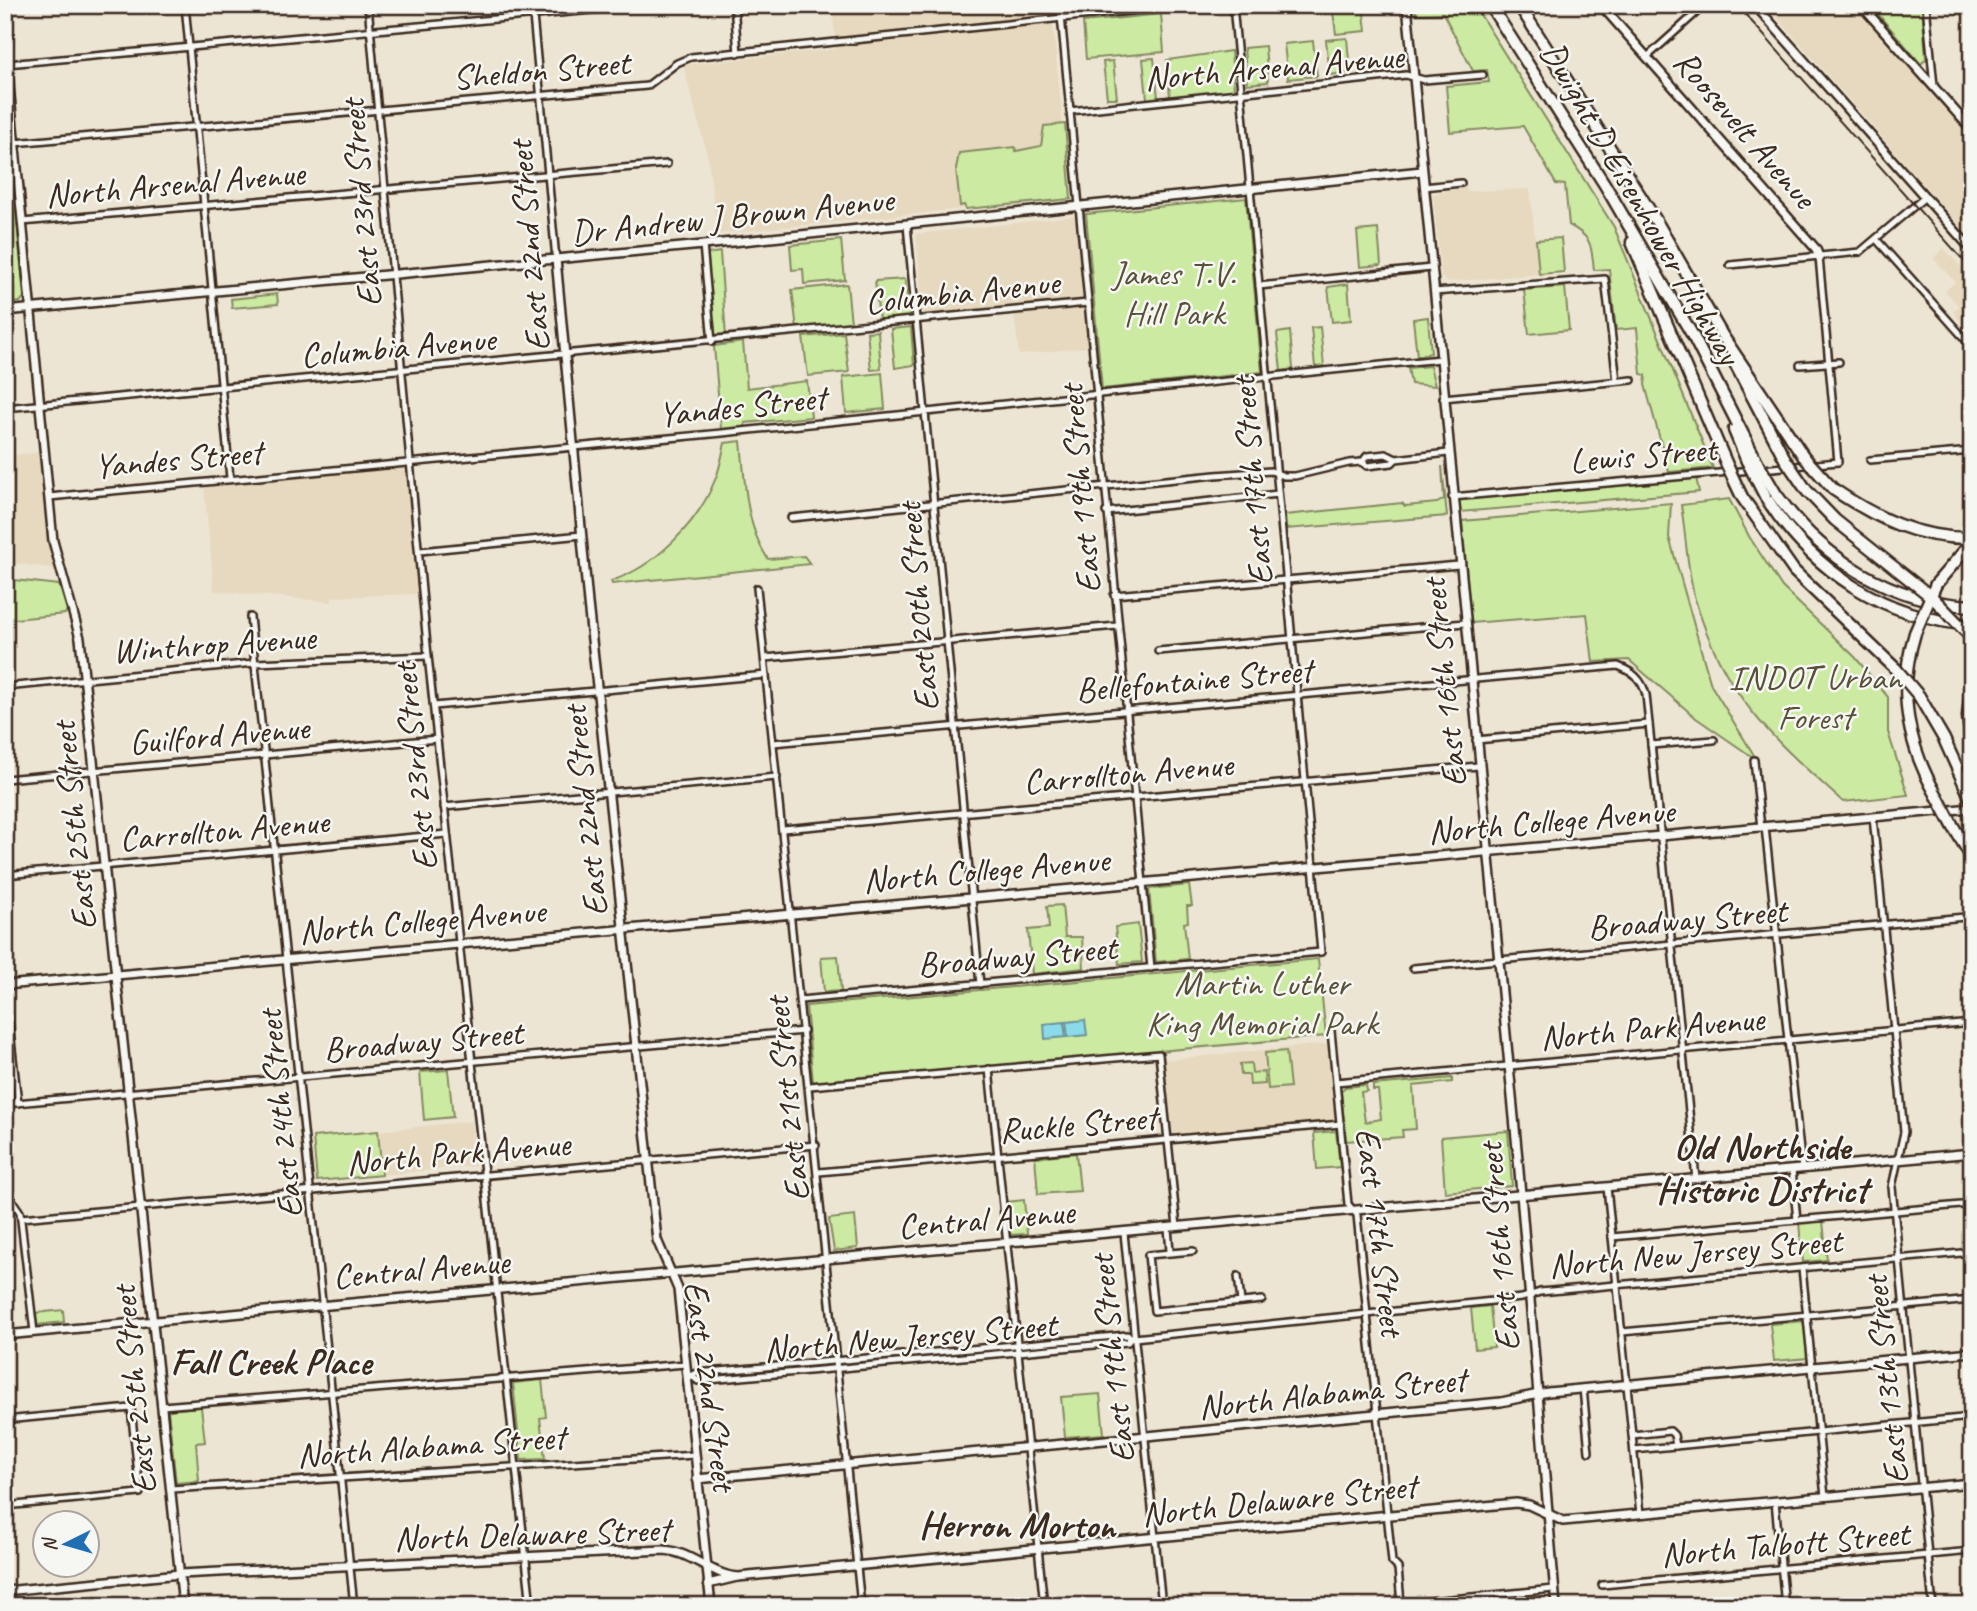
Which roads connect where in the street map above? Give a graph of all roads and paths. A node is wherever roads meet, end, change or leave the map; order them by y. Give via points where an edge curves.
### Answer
1 (185, 5) edge
2 (368, 5) edge
3 (532, 5) edge
4 (734, 5) edge
5 (1060, 5) edge
6 (1188, 5) edge
7 (1233, 5) edge
8 (1407, 5) edge
9 (1490, 5) edge
10 (1519, 5) edge
11 (1601, 5) edge
12 (1705, 5) edge
13 (1755, 5) edge
14 (1861, 5) edge
15 (1926, 5) edge
16 (625, 7) edge
17 (1147, 7) edge
18 (533, 16) junction
19 (1061, 19) junction
20 (370, 30) junction
21 (5, 44) edge
22 (189, 48) junction
23 (738, 53) junction
24 (1647, 57) junction
25 (7, 64) junction
26 (1483, 75) dead end
27 (1414, 78) junction
28 (1934, 88) junction
29 (1241, 92) junction
30 (541, 96) junction
31 (377, 110) junction
32 (1070, 111) junction
33 (196, 127) junction
34 (1972, 130) edge
35 (14, 143) junction
36 (667, 164) dead end
37 (1422, 171) junction
38 (548, 175) junction
39 (1461, 183) dead end
40 (1605, 185) junction
41 (1424, 187) junction
42 (385, 189) junction
43 (1250, 189) junction
44 (1925, 197) junction
45 (204, 206) junction
46 (1079, 206) junction
47 (22, 222) junction
48 (908, 225) junction
49 (1876, 239) junction
50 (703, 245) junction
51 (1972, 250) edge
52 (1819, 257) junction
53 (556, 259) junction
54 (1730, 265) dead end
55 (1431, 268) junction
56 (393, 274) junction
57 (1259, 286) junction
58 (212, 291) junction
59 (1434, 292) junction
60 (1088, 303) junction
61 (30, 308) junction
62 (5, 310) edge
63 (916, 321) junction
64 (1716, 326) junction
65 (712, 342) junction
66 (1972, 347) edge
67 (565, 356) junction
68 (1440, 359) junction
69 (1839, 362) dead end
70 (1829, 363) junction
71 (1800, 365) dead end
72 (402, 371) junction
73 (1267, 377) junction
74 (1632, 380) dead end
75 (1617, 381) junction
76 (221, 388) junction
77 (1096, 395) junction
78 (1443, 398) junction
79 (39, 405) junction
80 (5, 408) edge
81 (925, 413) junction
82 (574, 447) junction
83 (1972, 451) edge
84 (1448, 453) junction
85 (1396, 459) junction
86 (1870, 460) dead end
87 (410, 462) junction
88 (1362, 462) junction
89 (1276, 472) junction
90 (230, 478) junction
91 (1104, 486) junction
92 (1278, 494) junction
93 (1770, 495) junction
94 (49, 497) junction
95 (1452, 497) junction
96 (933, 504) junction
97 (1106, 512) junction
98 (790, 519) dead end
99 (582, 535) junction
100 (1972, 540) edge
101 (419, 551) junction
102 (1459, 565) junction
103 (1286, 580) junction
104 (757, 588) dead end
105 (1114, 595) junction
106 (1972, 606) edge
107 (250, 617) dead end
108 (1465, 623) junction
109 (1972, 625) edge
110 (1117, 626) junction
111 (1972, 638) edge
112 (1291, 639) junction
113 (945, 642) junction
114 (1158, 650) dead end
115 (428, 656) junction
116 (765, 658) junction
117 (255, 663) junction
118 (766, 675) junction
119 (84, 679) junction
120 (1470, 680) junction
121 (1972, 680) edge
122 (5, 687) edge
123 (599, 691) junction
124 (1297, 695) junction
125 (434, 706) junction
126 (1125, 711) junction
127 (1648, 723) junction
128 (954, 726) junction
129 (437, 739) junction
130 (1476, 740) junction
131 (1714, 740) dead end
132 (774, 743) junction
133 (1651, 745) junction
134 (1972, 749) edge
135 (265, 754) junction
136 (1754, 760) dead end
137 (1478, 766) junction
138 (94, 771) junction
139 (777, 777) junction
140 (5, 779) edge
141 (1306, 782) junction
142 (610, 792) junction
143 (1134, 797) junction
144 (1972, 801) edge
145 (444, 807) junction
146 (1972, 808) edge
147 (962, 813) junction
148 (1873, 817) junction
149 (1953, 826) junction
150 (1763, 827) junction
151 (783, 829) junction
152 (447, 834) junction
153 (1660, 837) junction
154 (1972, 849) edge
155 (275, 850) junction
156 (1488, 853) junction
157 (1972, 858) edge
158 (104, 866) junction
159 (1315, 867) junction
160 (5, 875) edge
161 (1143, 883) junction
162 (971, 899) junction
163 (792, 914) junction
164 (1965, 917) dead end
165 (1884, 925) junction
166 (624, 929) junction
167 (1777, 935) junction
168 (458, 944) junction
169 (1671, 944) junction
170 (1321, 952) joint
171 (287, 959) junction
172 (1498, 961) junction
173 (1151, 968) junction
174 (1413, 968) dead end
175 (116, 975) junction
176 (980, 984) junction
177 (5, 985) edge
178 (800, 1000) junction
179 (1972, 1023) edge
180 (804, 1031) junction
181 (1331, 1031) dead end
182 (1894, 1031) junction
183 (1788, 1040) junction
184 (637, 1046) junction
185 (1682, 1051) junction
186 (470, 1062) junction
187 (1509, 1066) junction
188 (989, 1069) junction
189 (300, 1077) junction
190 (1336, 1082) junction
191 (810, 1086) junction
192 (128, 1093) junction
193 (18, 1103) junction
194 (5, 1104) edge
195 (1341, 1124) junction
196 (1169, 1140) junction
197 (816, 1145) junction
198 (1972, 1153) edge
199 (997, 1156) junction
200 (649, 1160) junction
201 (1898, 1160) junction
202 (1802, 1169) junction
203 (1793, 1170) junction
204 (819, 1172) junction
205 (482, 1176) junction
206 (1696, 1179) junction
207 (1607, 1187) junction
208 (5, 1190) edge
209 (312, 1191) junction
210 (1521, 1195) junction
211 (1972, 1204) edge
212 (140, 1207) junction
213 (1353, 1210) junction
214 (1894, 1211) junction
215 (21, 1218) junction
216 (1797, 1220) junction
217 (1177, 1227) junction
218 (1168, 1228) junction
219 (1124, 1233) junction
220 (1612, 1237) junction
221 (1006, 1243) junction
222 (1170, 1251) junction
223 (1193, 1251) dead end
224 (1972, 1252) edge
225 (826, 1259) junction
226 (1899, 1259) junction
227 (1802, 1268) junction
228 (671, 1272) junction
229 (1238, 1276) dead end
230 (1617, 1285) junction
231 (497, 1288) junction
232 (1528, 1295) junction
233 (1262, 1300) dead end
234 (1972, 1300) edge
235 (1241, 1302) junction
236 (324, 1305) junction
237 (1904, 1306) junction
238 (1367, 1314) junction
239 (1807, 1315) junction
240 (153, 1321) junction
241 (34, 1332) junction
242 (1622, 1332) junction
243 (5, 1335) edge
244 (1132, 1338) junction
245 (1016, 1344) junction
246 (1017, 1352) junction
247 (1972, 1352) edge
248 (1908, 1358) junction
249 (836, 1360) junction
250 (686, 1364) junction
251 (1812, 1367) junction
252 (837, 1368) junction
253 (690, 1377) junction
254 (507, 1378) junction
255 (1627, 1384) junction
256 (1583, 1388) junction
257 (331, 1392) junction
258 (1538, 1393) junction
259 (162, 1406) junction
260 (1377, 1415) junction
261 (1972, 1417) edge
262 (5, 1420) edge
263 (1915, 1422) junction
264 (1818, 1431) junction
265 (1632, 1435) junction
266 (1145, 1438) junction
267 (1676, 1446) junction
268 (1027, 1449) junction
269 (1634, 1450) junction
270 (1589, 1452) dead end
271 (695, 1455) junction
272 (847, 1465) junction
273 (517, 1466) junction
274 (341, 1478) junction
275 (697, 1479) junction
276 (1972, 1483) edge
277 (1921, 1488) junction
278 (170, 1489) junction
279 (1825, 1497) junction
280 (1775, 1502) junction
281 (5, 1506) edge
282 (1640, 1514) junction
283 (1387, 1516) junction
284 (1548, 1517) junction
285 (1155, 1539) junction
286 (1038, 1550) junction
287 (1972, 1551) edge
288 (1928, 1555) junction
289 (526, 1557) junction
290 (706, 1565) junction
291 (350, 1566) junction
292 (857, 1566) junction
293 (1781, 1569) junction
294 (180, 1574) junction
295 (738, 1577) junction
296 (708, 1584) junction
297 (1602, 1585) dead end
298 (1554, 1589) junction
299 (6, 1591) edge
300 (1401, 1604) junction
301 (183, 1606) edge
302 (354, 1606) edge
303 (531, 1606) edge
304 (710, 1606) edge
305 (861, 1606) edge
306 (1044, 1606) edge
307 (1161, 1606) edge
308 (1378, 1606) edge
309 (1556, 1606) edge
310 (1785, 1606) edge
311 (1933, 1606) edge

1 - 22 street
2 - 20 street, East 23rd Street
3 - 18 street, East 22nd Street
4 - 23 street
5 - 19 street, East 19th Street
6 - 17 street, Sheldon Street
7 - 29 street, East 17th Street
8 - 27 main road, East 16th Street
9 - 40 highway, Dwight D Eisenhower Highway
10 - 64 highway, Dwight D Eisenhower Highway
11 - 24 main road, Roosevelt Avenue
12 - 24 street
13 - 44 main road
14 - 28 main road
15 - 28 street
16 - 18 street
17 - 19 street, Sheldon Street
18 - 20 street
18 - 30 street, East 22nd Street
19 - 23 street, Sheldon Street
19 - 32 street, East 19th Street
20 - 22 street
20 - 31 street, East 23rd Street
21 - 25 main road, East 25th Street
22 - 25 street
22 - 33 street
23 - 30 street, Sheldon Street via 683,59 648,86
24 - 52 main road, Roosevelt Avenue
25 - 35 main road, East 25th Street
26 - 27 street, North Arsenal Avenue
27 - 29 street, North Arsenal Avenue via 1406,75
27 - 37 main road, East 16th Street
28 - 34 main road
29 - 32 street, North Arsenal Avenue
29 - 43 street, East 17th Street
30 - 31 street, Sheldon Street
30 - 38 street, East 22nd Street
31 - 33 street, Sheldon Street
31 - 42 street, East 23rd Street
32 - 46 street, East 19th Street
33 - 35 street, Sheldon Street
33 - 45 street
35 - 47 main road, East 25th Street
36 - 38 street, North Arsenal Avenue
37 - 41 main road, East 16th Street
37 - 43 main road, Dr Andrew J Brown Avenue
38 - 42 street, North Arsenal Avenue
38 - 53 street, East 22nd Street
39 - 41 street
40 - 93 highway, Dwight D Eisenhower Highway, bridge via 1693,336
40 - 144 highway, bridge via 1742,497 1794,571 1919,696
41 - 55 main road, East 16th Street
42 - 45 street, North Arsenal Avenue
42 - 56 street, East 23rd Street
43 - 46 main road, Dr Andrew J Brown Avenue
43 - 57 street, East 17th Street
44 - 49 street
44 - 51 main road
45 - 47 street, North Arsenal Avenue
45 - 58 street
46 - 48 main road, Dr Andrew J Brown Avenue
46 - 60 street, East 19th Street
47 - 61 main road, East 25th Street
48 - 50 main road, Dr Andrew J Brown Avenue
48 - 63 street, East 20th Street
49 - 52 street via 1857,253
49 - 66 street
50 - 53 main road, Dr Andrew J Brown Avenue
50 - 65 street
52 - 54 street
52 - 70 street
53 - 56 main road, Dr Andrew J Brown Avenue
53 - 67 main road, East 22nd Street
55 - 57 street
55 - 59 main road, East 16th Street
56 - 58 main road, Dr Andrew J Brown Avenue
56 - 72 street, East 23rd Street
57 - 73 street, East 17th Street
58 - 61 main road, Dr Andrew J Brown Avenue
58 - 76 street
59 - 68 main road, East 16th Street
59 - 75 street via 1605,279
60 - 63 street, Columbia Avenue
60 - 77 street, East 19th Street
61 - 62 main road, Dr Andrew J Brown Avenue
61 - 79 main road, East 25th Street
63 - 65 street, Columbia Avenue
63 - 81 street, East 20th Street
64 - 100 highway, bridge via 1804,457 1833,489 1899,527 1929,536
64 - 111 highway, bridge via 1807,491 1835,520 1934,599
65 - 67 street, Columbia Avenue
67 - 72 street, Columbia Avenue
67 - 82 main road, East 22nd Street
68 - 73 street, Yandes Street
68 - 78 main road, East 16th Street
69 - 70 street
70 - 71 street
70 - 95 street, Lewis Street via 1838,462
72 - 76 street, Columbia Avenue
72 - 87 street, East 23rd Street
73 - 77 street, Yandes Street
73 - 89 street, East 17th Street
74 - 75 street
75 - 78 street
76 - 79 street, Columbia Avenue
76 - 90 street
77 - 81 street, Yandes Street
77 - 91 street, East 19th Street
78 - 84 main road, East 16th Street
79 - 80 street, Columbia Avenue
79 - 94 main road, East 25th Street
81 - 82 street, Yandes Street
81 - 96 street, East 20th Street
82 - 87 street, Yandes Street
82 - 99 main road, East 22nd Street
83 - 86 street
84 - 85 street
84 - 95 main road, East 16th Street
85 - 88 street via 1375,466
85 - 88 street via 1386,454 1367,456
87 - 90 street, Yandes Street
87 - 101 street, East 23rd Street
88 - 89 street via 1307,475
89 - 91 street
89 - 92 street, East 17th Street
90 - 94 street, Yandes Street
91 - 96 street
91 - 97 street, East 19th Street
92 - 97 street
92 - 103 street, East 17th Street
93 - 106 highway via 1817,542 1871,580 1944,605
93 - 109 highway via 1810,554 1846,584 1927,620
94 - 119 main road, East 25th Street via 54,547 79,633
95 - 102 main road, East 16th Street
96 - 98 street
96 - 113 street, East 20th Street
97 - 105 street, East 19th Street
99 - 101 street
99 - 123 main road, East 22nd Street
100 - 149 highway, bridge via 1936,584 1914,633 1905,676 1906,711 1917,758
101 - 115 street, East 23rd Street
102 - 103 street
102 - 108 main road, East 16th Street
103 - 105 street
103 - 112 street, East 17th Street
104 - 116 street, East 21st Street
105 - 110 street, East 19th Street
107 - 117 street, East 24th Street
108 - 112 street
108 - 120 main road, East 16th Street
110 - 113 street
110 - 126 street, East 19th Street
112 - 114 street
112 - 124 street, East 17th Street
113 - 116 street
113 - 128 street, East 20th Street
115 - 117 street, Winthrop Avenue
115 - 125 street, East 23rd Street
116 - 118 street, East 21st Street
117 - 119 street, Winthrop Avenue
117 - 135 street, East 24th Street
118 - 123 street
118 - 132 street, East 21st Street
119 - 122 street, Winthrop Avenue
119 - 138 main road, East 25th Street
120 - 124 street, Bellefontaine Street
120 - 127 street, Bellefontaine Street via 1618,666 1634,674 1644,687
120 - 130 main road, East 16th Street
121 - 134 highway via 1968,716
123 - 125 street
123 - 142 main road, East 22nd Street
124 - 126 street, Bellefontaine Street
124 - 141 street, East 17th Street
125 - 129 street, East 23rd Street
126 - 128 street, Bellefontaine Street
126 - 143 street, East 19th Street
127 - 130 street
127 - 133 street
128 - 132 street, Bellefontaine Street
128 - 147 street, East 20th Street
129 - 135 street, Guilford Avenue
129 - 145 street, East 23rd Street
130 - 137 main road, East 16th Street
131 - 133 street
132 - 139 street, East 21st Street
133 - 153 street
135 - 138 street, Guilford Avenue
135 - 155 street, East 24th Street
136 - 150 street
137 - 141 street, Carrollton Avenue
137 - 156 main road, East 16th Street
138 - 140 street, Guilford Avenue
138 - 158 main road, East 25th Street
139 - 142 street
139 - 151 street, East 21st Street
141 - 143 street, Carrollton Avenue
141 - 159 street, East 17th Street
142 - 145 street
142 - 166 main road, East 22nd Street
143 - 147 street, Carrollton Avenue
143 - 161 street, East 19th Street
145 - 152 street, East 23rd Street
146 - 148 main road, North College Avenue
147 - 151 street, Carrollton Avenue
147 - 162 street, East 20th Street
148 - 150 main road, North College Avenue
148 - 165 street, East 13th Street
149 - 154 highway
149 - 157 highway
150 - 153 main road, North College Avenue
150 - 167 street
151 - 163 street, East 21st Street
152 - 155 street, Carrollton Avenue
152 - 168 street, East 23rd Street
153 - 156 main road, North College Avenue
153 - 169 street
155 - 158 street, Carrollton Avenue
155 - 171 street, East 24th Street
156 - 159 main road, North College Avenue
156 - 172 main road, East 16th Street
158 - 160 street, Carrollton Avenue
158 - 175 main road, East 25th Street
159 - 161 main road, North College Avenue
159 - 170 street, East 17th Street
161 - 162 main road, North College Avenue
161 - 173 street, East 19th Street
162 - 163 main road, North College Avenue
162 - 176 street, East 20th Street
163 - 166 main road, North College Avenue
163 - 178 street, East 21st Street
164 - 165 street, Broadway Street
165 - 167 street, Broadway Street
165 - 182 street, East 13th Street
166 - 168 main road, North College Avenue
166 - 184 main road, East 22nd Street
167 - 169 street, Broadway Street
167 - 183 street
168 - 171 main road, North College Avenue
168 - 186 street, East 23rd Street
169 - 172 street, Broadway Street
169 - 185 street
170 - 173 street, Broadway Street
171 - 175 main road, North College Avenue
171 - 189 street, East 24th Street
172 - 174 street, Broadway Street
172 - 187 main road, East 16th Street
173 - 176 street, Broadway Street
175 - 177 main road, North College Avenue
175 - 192 main road, East 25th Street
176 - 178 street, Broadway Street
177 - 193 street
178 - 180 street, East 21st Street
179 - 182 street, North Park Avenue
180 - 184 street, Broadway Street
180 - 191 street, East 21st Street
181 - 190 street, East 17th Street
182 - 183 street, North Park Avenue
182 - 201 street, East 13th Street via 1904,1129
183 - 185 street, North Park Avenue
183 - 202 street
184 - 186 street, Broadway Street
184 - 200 main road, East 22nd Street
185 - 187 street, North Park Avenue
185 - 206 street
186 - 189 street, Broadway Street
186 - 205 street, East 23rd Street
187 - 190 street, North Park Avenue
187 - 210 main road, East 16th Street
188 - 191 street
188 - 196 street via 1159,1054
188 - 199 street
189 - 192 street, Broadway Street
189 - 209 street, East 24th Street
190 - 195 street, East 17th Street
191 - 197 street, East 21st Street
192 - 193 street, Broadway Street
192 - 212 main road, East 25th Street
193 - 194 street, Broadway Street
195 - 196 street, Ruckle Street
195 - 213 street, East 17th Street via 1348,1203
196 - 199 street, Ruckle Street
196 - 217 street
197 - 200 street, North Park Avenue
197 - 204 street, East 21st Street
198 - 201 main road, Central Avenue
199 - 204 street, Ruckle Street
199 - 221 street
200 - 205 street, North Park Avenue
200 - 228 main road, East 22nd Street via 657,1244
201 - 202 main road, Central Avenue
201 - 214 street, East 13th Street via 1892,1184
202 - 203 main road, Central Avenue
203 - 206 main road, Central Avenue
203 - 216 street
204 - 225 street, East 21st Street
205 - 209 street, North Park Avenue
205 - 231 street, East 23rd Street
206 - 207 main road, Central Avenue
207 - 210 main road, Central Avenue
207 - 220 street
208 - 215 street
209 - 212 street, North Park Avenue
209 - 236 street, East 24th Street
210 - 213 main road, Central Avenue
210 - 232 main road, East 16th Street
211 - 214 street
212 - 215 street, North Park Avenue
212 - 240 main road, East 25th Street
213 - 217 main road, Central Avenue
213 - 238 street, East 17th Street
214 - 216 street
214 - 226 street, East 13th Street
215 - 241 street
216 - 220 street
217 - 218 main road, Central Avenue
218 - 219 main road, Central Avenue
218 - 222 street
219 - 221 main road, Central Avenue
219 - 244 street, East 19th Street
220 - 230 street
221 - 225 main road, Central Avenue
221 - 245 street
222 - 223 street
222 - 235 street via 1148,1255 1154,1311
224 - 226 street, North New Jersey Street
225 - 228 main road, Central Avenue
225 - 249 street, East 21st Street
226 - 227 street, North New Jersey Street
226 - 237 street, East 13th Street
227 - 230 street, North New Jersey Street
227 - 239 street
228 - 231 main road, Central Avenue
228 - 250 main road, East 22nd Street via 678,1289
229 - 235 street
230 - 232 street, North New Jersey Street
230 - 242 street
231 - 236 main road, Central Avenue
231 - 254 street, East 23rd Street
232 - 238 street, North New Jersey Street
232 - 258 main road, East 16th Street
233 - 235 street
234 - 237 street
236 - 240 main road, Central Avenue
236 - 257 street, East 24th Street
237 - 239 street
237 - 248 street, East 13th Street
238 - 244 street, North New Jersey Street
238 - 260 street, East 17th Street
239 - 242 street
239 - 251 street
240 - 241 main road, Central Avenue
240 - 259 main road, East 25th Street
241 - 243 main road, Central Avenue
242 - 255 street
244 - 245 street, North New Jersey Street
244 - 246 street, North New Jersey Street
244 - 266 street, East 19th Street
245 - 246 street
245 - 249 street, North New Jersey Street
246 - 252 street, North New Jersey Street
246 - 268 street
247 - 248 main road, North Alabama Street
248 - 251 main road, North Alabama Street
248 - 263 street, East 13th Street
249 - 252 street, East 21st Street
249 - 253 street, North New Jersey Street
250 - 253 main road, East 22nd Street
250 - 254 street
251 - 255 main road, North Alabama Street
251 - 264 street
252 - 253 street, North New Jersey Street via 698,1381
252 - 272 street, East 21st Street
253 - 271 main road, East 22nd Street
254 - 257 street
254 - 273 street, East 23rd Street
255 - 256 main road, North Alabama Street
255 - 265 street
256 - 258 main road, North Alabama Street
256 - 270 street
257 - 259 street
257 - 274 street, East 24th Street
258 - 260 main road, North Alabama Street via 1501,1402
258 - 284 main road, East 16th Street
259 - 278 main road, East 25th Street
260 - 266 main road, North Alabama Street
260 - 283 street, East 17th Street
261 - 263 street
262 - 281 street via 131,1408 140,1493
263 - 264 street
263 - 277 street, East 13th Street
264 - 267 street
264 - 279 street
265 - 267 street via 1671,1431
265 - 269 street
266 - 268 main road, North Alabama Street
266 - 285 street, East 19th Street
267 - 269 street
268 - 272 main road, North Alabama Street
268 - 286 street
269 - 282 street
271 - 273 street, North Alabama Street
271 - 275 main road, East 22nd Street
272 - 275 main road, North Alabama Street
272 - 292 street, East 21st Street
273 - 274 street, North Alabama Street
273 - 289 street, East 23rd Street
274 - 278 street, North Alabama Street
274 - 291 street, East 24th Street
275 - 290 main road, East 22nd Street
276 - 277 main road, North Delaware Street
277 - 279 main road, North Delaware Street
277 - 288 street, East 13th Street
278 - 294 main road, East 25th Street
279 - 280 main road, North Delaware Street
280 - 282 main road, North Delaware Street
280 - 293 street
282 - 284 main road, North Delaware Street via 1563,1521
283 - 284 main road, North Delaware Street via 1520,1503
283 - 285 main road, North Delaware Street
283 - 300 street, East 17th Street
284 - 298 main road, East 16th Street
285 - 286 main road, North Delaware Street
285 - 307 street, East 19th Street
286 - 292 main road, North Delaware Street
286 - 306 street
287 - 288 street, North Talbott Street
288 - 293 street, North Talbott Street
288 - 311 street, East 13th Street
289 - 290 main road, North Delaware Street via 668,1550
289 - 291 main road, North Delaware Street
289 - 303 street, East 23rd Street
290 - 295 main road, North Delaware Street
290 - 296 main road, East 22nd Street
291 - 294 main road, North Delaware Street
291 - 302 street, East 24th Street
292 - 295 main road, North Delaware Street
292 - 305 street, East 21st Street
293 - 297 street, North Talbott Street
293 - 310 street
294 - 299 main road, North Delaware Street
294 - 301 main road, East 25th Street
295 - 296 main road
296 - 304 main road, East 22nd Street
298 - 300 street
298 - 309 main road, East 16th Street
300 - 308 street

